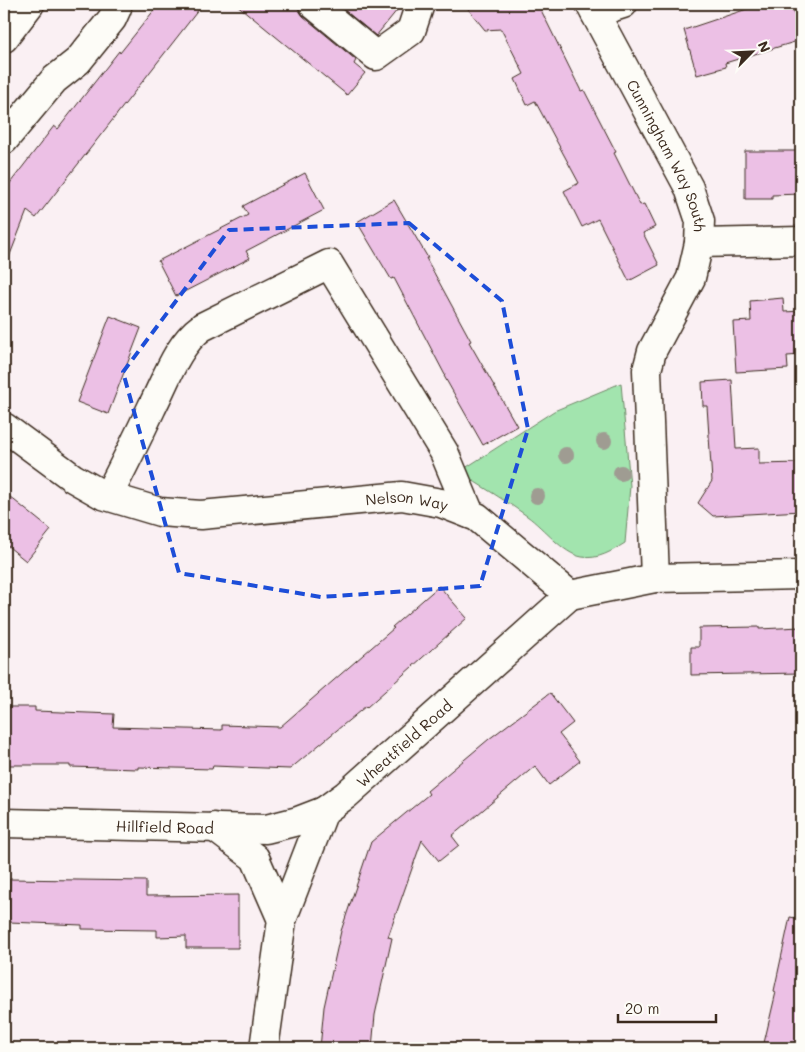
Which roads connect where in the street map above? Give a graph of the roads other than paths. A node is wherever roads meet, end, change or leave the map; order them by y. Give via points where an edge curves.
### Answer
1 (30, 4) edge
2 (116, 4) edge
3 (313, 4) edge
4 (420, 4) edge
5 (623, 4) edge
6 (593, 8) edge
7 (4, 38) edge
8 (4, 140) edge
9 (801, 240) edge
10 (699, 243) junction
11 (4, 427) edge
12 (108, 496) junction
13 (470, 514) junction
14 (801, 575) edge
15 (655, 578) junction
16 (570, 595) junction
17 (324, 811) junction
18 (4, 823) edge
19 (214, 827) junction
20 (282, 920) junction
21 (264, 1048) edge

1 - 7 street
2 - 8 street via 112,19 78,61 54,80
3 - 4 street via 376,56 411,31
5 - 6 street
6 - 10 street, Cunningham Way South via 689,188 700,221
9 - 10 street
10 - 15 street, Cunningham Way South via 691,278 652,350 647,370
11 - 12 street, Nelson Way via 73,478
12 - 13 street, Nelson Way via 160,512 201,516 402,496 441,503
12 - 13 street via 192,334 202,326 329,264 444,452
13 - 16 street, Nelson Way
14 - 15 street
15 - 16 street
16 - 17 street, Wheatfield Road
17 - 19 street, Hillfield Road via 266,829
17 - 20 street
18 - 19 street, Hillfield Road
19 - 20 street via 255,858
20 - 21 street

